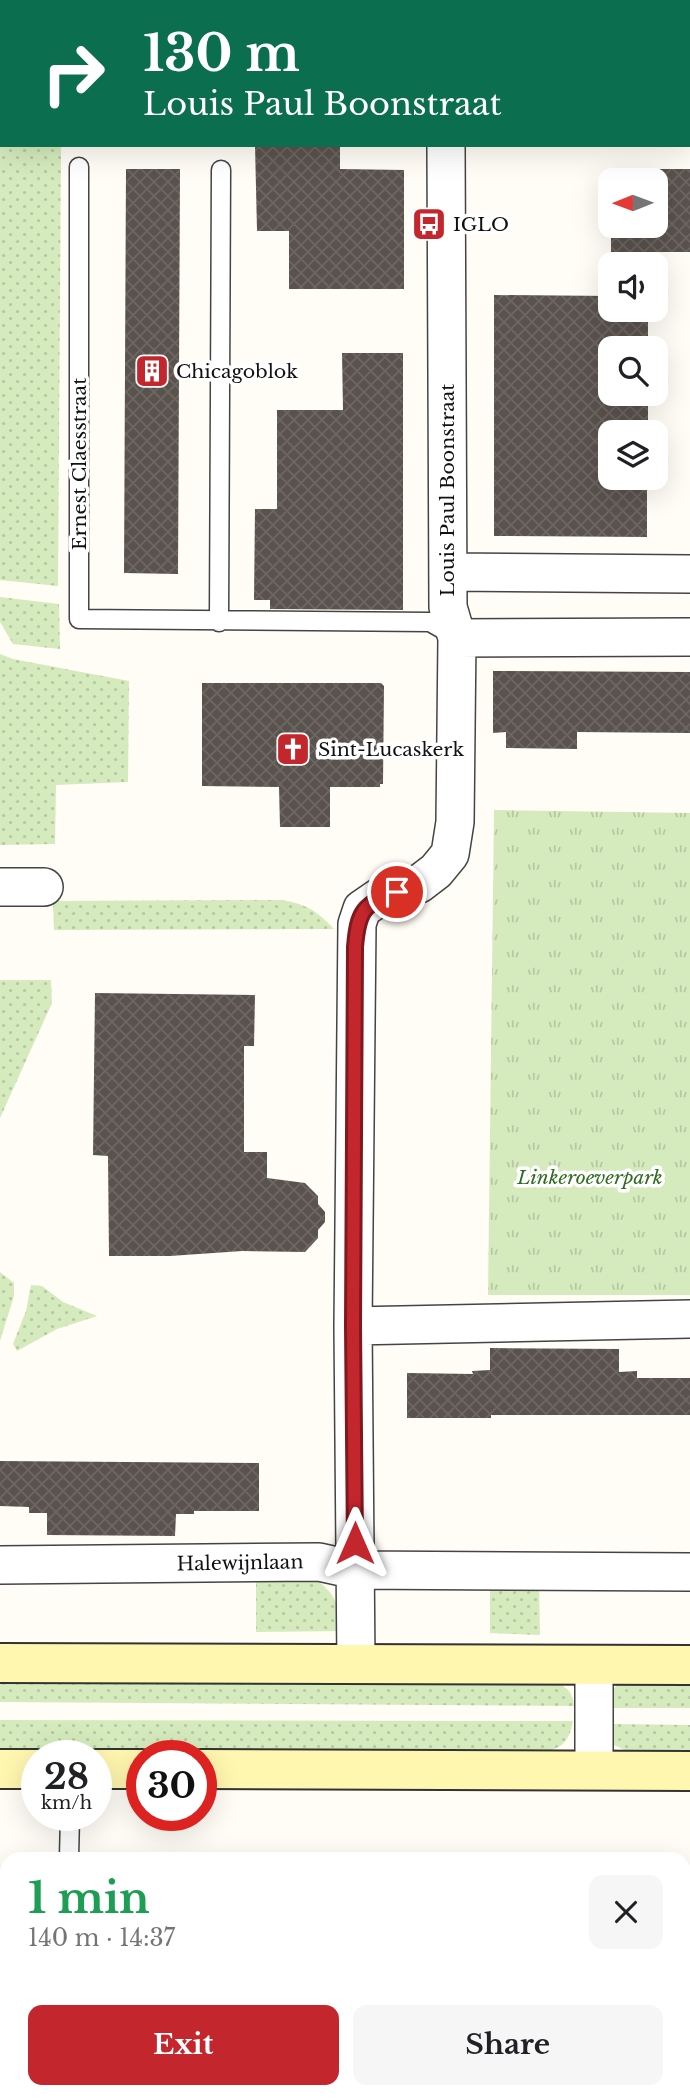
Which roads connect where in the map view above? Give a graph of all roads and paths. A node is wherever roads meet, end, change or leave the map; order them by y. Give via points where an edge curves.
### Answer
1 (446, 147) edge
2 (79, 167) dead end
3 (221, 170) dead end
4 (448, 572) junction
5 (690, 574) edge
6 (219, 622) junction
7 (690, 637) edge
8 (457, 638) junction
9 (0, 887) edge
10 (44, 887) dead end
11 (690, 1319) edge
12 (353, 1326) junction
13 (0, 1566) edge
14 (355, 1570) junction
15 (690, 1573) edge
16 (0, 1663) edge
17 (356, 1664) junction
18 (594, 1665) junction
19 (690, 1665) edge
20 (0, 1769) edge
21 (21, 1769) edge
22 (217, 1769) edge
23 (594, 1770) junction
24 (690, 1770) edge
25 (70, 1831) edge
26 (69, 1852) edge

1 - 4 street, Louis Paul Boonstraat
2 - 6 lane, Ernest Claesstraat via 79,619
3 - 6 lane
4 - 5 street
4 - 8 street, Louis Paul Boonstraat via 448,607
6 - 8 lane, Ernest Claesstraat via 430,622
7 - 8 street, Ernest Claesstraat
8 - 12 street, Louis Paul Boonstraat via 455,822 450,854 419,884 378,898 362,909 357,924
9 - 10 street
11 - 12 street
12 - 14 street, Louis Paul Boonstraat
13 - 14 street, Halewijnlaan via 319,1562
14 - 15 street, Halewijnlaan
14 - 17 street, Louis Paul Boonstraat
16 - 17 main road
17 - 18 main road
18 - 19 main road
18 - 23 street
20 - 21 main road
22 - 23 main road
23 - 24 main road
25 - 26 lane

